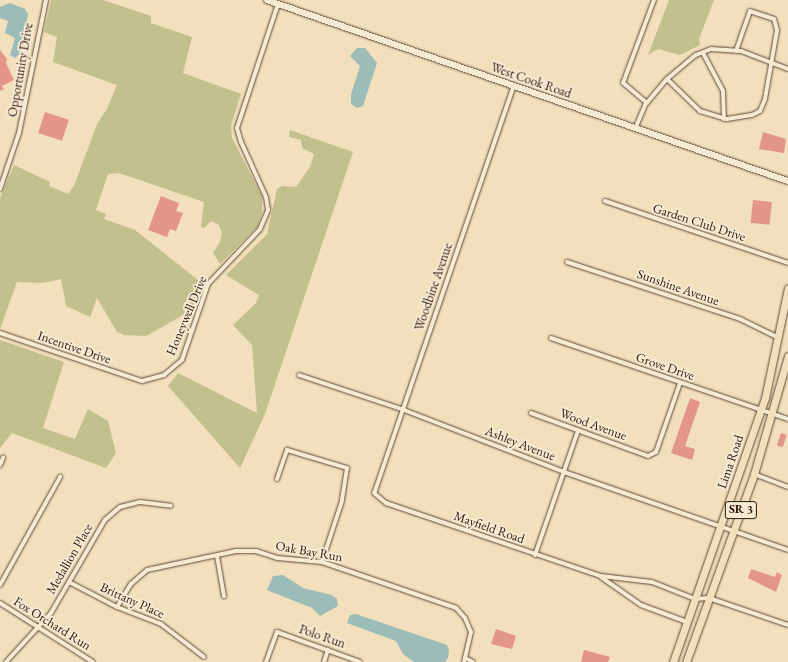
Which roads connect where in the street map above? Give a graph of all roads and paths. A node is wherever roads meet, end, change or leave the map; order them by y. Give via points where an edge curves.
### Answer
1 (46, 0) edge
2 (267, 0) edge
3 (654, 0) edge
4 (278, 4) junction
5 (736, 51) junction
6 (702, 53) junction
7 (772, 65) junction
8 (788, 69) edge
9 (667, 79) junction
10 (513, 88) junction
11 (647, 103) junction
12 (724, 119) junction
13 (635, 129) junction
14 (788, 181) edge
15 (0, 189) edge
16 (605, 202) dead end
17 (567, 262) dead end
18 (788, 263) edge
19 (788, 288) edge
20 (0, 333) edge
21 (551, 338) dead end
22 (780, 338) junction
23 (788, 356) edge
24 (299, 375) dead end
25 (142, 381) joint
26 (680, 383) junction
27 (404, 410) junction
28 (761, 410) junction
29 (531, 413) dead end
30 (773, 414) junction
31 (788, 419) edge
32 (578, 430) junction
33 (3, 458) dead end
34 (0, 465) edge
35 (564, 472) junction
36 (754, 474) junction
37 (60, 477) dead end
38 (277, 479) dead end
39 (788, 487) edge
40 (374, 493) joint
41 (171, 506) dead end
42 (722, 526) junction
43 (734, 530) junction
44 (788, 550) edge
45 (535, 554) junction
46 (217, 556) junction
47 (322, 562) junction
48 (600, 576) junction
49 (69, 582) junction
50 (0, 585) edge
51 (224, 596) dead end
52 (709, 598) junction
53 (696, 599) junction
54 (0, 603) edge
55 (117, 607) junction
56 (687, 622) junction
57 (788, 625) edge
58 (40, 628) junction
59 (328, 650) junction
60 (204, 657) dead end
61 (465, 660) edge
62 (6, 662) edge
63 (93, 662) edge
64 (266, 662) edge
65 (324, 662) edge
66 (360, 662) edge
67 (473, 662) edge
68 (673, 662) edge
69 (686, 662) edge

1 - 15 street, Opportunity Drive via 20,133
2 - 4 main road, West Cook Road
3 - 11 street via 623,83
4 - 10 main road, West Cook Road
4 - 25 street, Honeywell Drive via 237,128 266,197 268,210 265,219 260,229 208,284 182,360 164,375
5 - 6 street via 711,49
5 - 7 street via 753,54
5 - 7 street via 750,10 770,16 774,19 777,30
6 - 9 street
6 - 12 street via 723,91
7 - 8 street
7 - 12 street via 766,99 760,111 752,115
9 - 11 street
9 - 12 street via 690,105
10 - 13 main road, West Cook Road
10 - 27 street, Woodbine Avenue
11 - 13 street
13 - 14 main road, West Cook Road
16 - 18 street, Garden Club Drive
17 - 22 street, Sunshine Avenue via 740,320
19 - 22 highway, Lima Road / SR 3
20 - 25 street, Incentive Drive
21 - 26 street, Grove Drive
22 - 28 highway, Lima Road / SR 3
23 - 30 highway, Lima Road / SR 3
24 - 27 street, Ashley Avenue
26 - 28 street, Grove Drive
26 - 32 street, Wood Avenue via 656,452 648,456
27 - 35 street, Ashley Avenue
27 - 40 street, Woodbine Avenue
28 - 30 street, Grove Drive
28 - 42 highway, Lima Road / SR 3
29 - 32 street, Wood Avenue
30 - 31 street, Grove Drive
30 - 36 highway, Lima Road / SR 3
32 - 35 street
33 - 34 street
35 - 42 street, Ashley Avenue
35 - 45 street
36 - 39 street
36 - 43 highway, Lima Road / SR 3
37 - 50 street
38 - 47 street via 286,450 347,468 342,501
40 - 45 street, Mayfield Road via 386,503
41 - 49 street, Medallion Place via 140,502 120,507 105,520 92,537
42 - 43 street, Ashley Avenue
42 - 53 highway, Lima Road / SR 3
43 - 44 street, Ashley Avenue
43 - 52 highway, Lima Road / SR 3
45 - 48 street, Mayfield Road
46 - 47 street, Oak Bay Run via 236,551 256,551 277,558
46 - 51 street
46 - 55 street, Oak Bay Run via 147,570 131,584
47 - 61 street, Oak Bay Run via 456,608 465,618 471,632
48 - 53 street via 652,582
48 - 56 street via 641,605
49 - 55 street, Brittany Place
49 - 58 street, Medallion Place
52 - 53 street
52 - 57 street
52 - 69 highway, Lima Road / SR 3
53 - 56 highway, Lima Road / SR 3
54 - 58 street, Fox Orchard Run
55 - 60 street, Brittany Place via 161,624
56 - 68 highway, Lima Road / SR 3
58 - 62 street, Medallion Place
58 - 63 street, Fox Orchard Run
59 - 64 street, Polo Run via 277,632
59 - 65 street
59 - 66 street, Polo Run
61 - 67 street

